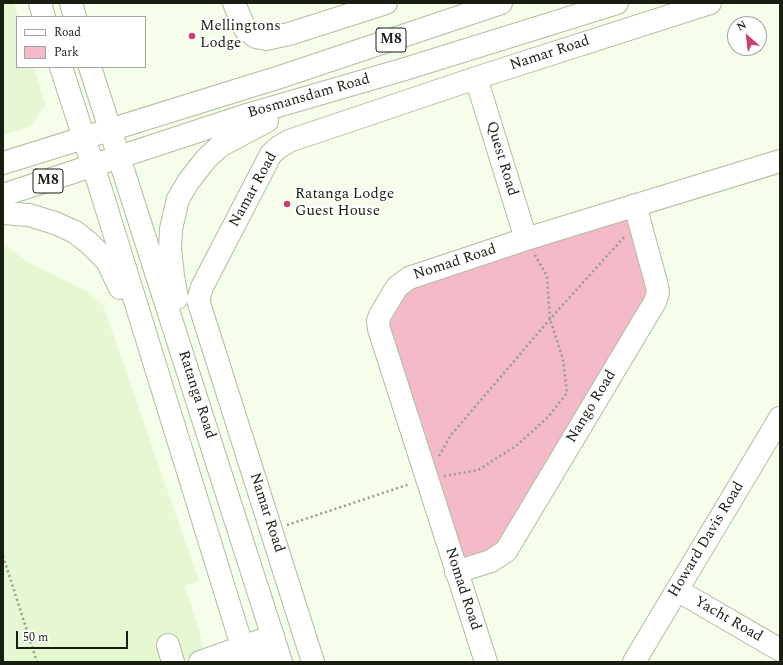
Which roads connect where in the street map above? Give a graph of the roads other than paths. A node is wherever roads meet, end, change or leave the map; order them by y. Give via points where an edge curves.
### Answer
1 (40, 3) edge
2 (71, 3) edge
3 (234, 3) edge
4 (386, 3) edge
5 (501, 3) edge
6 (617, 3) edge
7 (710, 3) edge
8 (44, 16) edge
9 (75, 16) edge
10 (61, 68) edge
11 (90, 68) edge
12 (476, 78) junction
13 (324, 93) junction
14 (110, 129) junction
15 (84, 137) junction
16 (120, 157) junction
17 (780, 161) edge
18 (3, 163) edge
19 (93, 166) junction
20 (3, 195) edge
21 (638, 212) junction
22 (3, 213) edge
23 (526, 239) junction
24 (200, 406) junction
25 (171, 416) junction
26 (780, 418) edge
27 (456, 572) junction
28 (677, 590) junction
29 (277, 650) edge
30 (780, 650) edge
31 (246, 657) edge
32 (200, 662) edge
33 (313, 662) edge
34 (486, 662) edge
35 (634, 662) edge

1 - 8 main road
2 - 9 main road
3 - 4 main road via 245,29 256,37 266,39
5 - 14 main road, Bosmansdam Road / M8 via 280,77
6 - 13 main road, Bosmansdam Road / M8
7 - 12 main road, Namar Road
10 - 15 main road, Ratanga Road
11 - 14 main road, Ratanga Road
12 - 23 main road, Quest Road
12 - 33 main road, Namar Road via 279,146 271,154 199,296 200,309
13 - 16 main road, Bosmansdam Road / M8 via 250,114
13 - 24 main road via 220,146 206,159 178,199 171,236 172,276
14 - 15 main road, Bosmansdam Road / M8
14 - 16 main road, Ratanga Road
15 - 18 main road, Bosmansdam Road / M8
15 - 19 main road, Ratanga Road
16 - 19 main road, Bosmansdam Road / M8
16 - 24 main road, Ratanga Road
17 - 21 main road, Nomad Road
19 - 20 main road, Bosmansdam Road / M8
19 - 25 main road, Ratanga Road
21 - 23 main road, Nomad Road
21 - 27 main road, Nango Road via 657,286 655,302 506,552 491,561
22 - 25 main road via 30,215 68,229 89,243 107,260 120,287 151,381
23 - 27 main road, Nomad Road via 405,280 396,287 378,321
24 - 29 main road, Ratanga Road
25 - 31 main road, Ratanga Road
26 - 28 main road, Howard Davis Road
27 - 34 main road, Nomad Road
28 - 30 main road, Yacht Road
28 - 35 main road, Howard Davis Road
29 - 31 main road
31 - 32 main road

